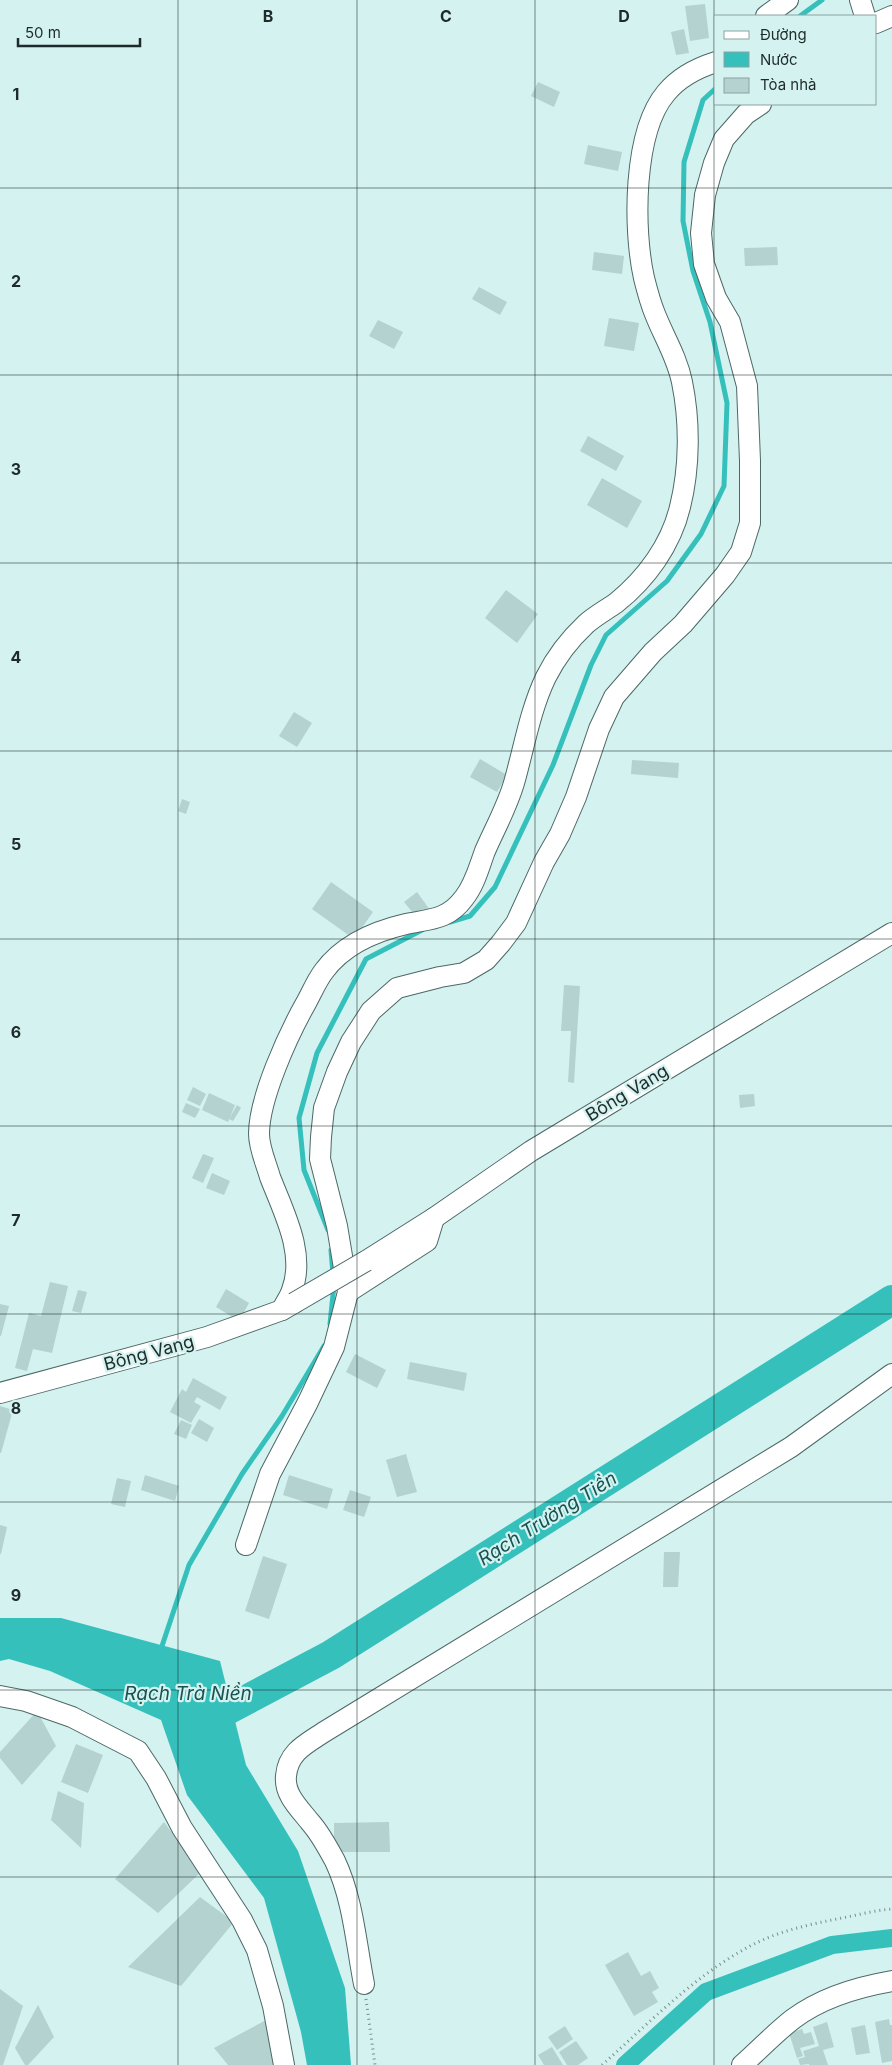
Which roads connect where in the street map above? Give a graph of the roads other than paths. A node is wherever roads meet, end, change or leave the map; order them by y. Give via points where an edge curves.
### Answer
1 (788, 0) edge
2 (860, 0) edge
3 (767, 15) edge
4 (865, 15) edge
5 (892, 16) edge
6 (877, 23) edge
7 (714, 63) edge
8 (760, 105) edge
9 (892, 933) edge
10 (434, 1218) junction
11 (348, 1292) junction
12 (288, 1306) junction
13 (892, 1374) edge
14 (0, 1394) edge
15 (246, 1545) dead end
16 (0, 1696) edge
17 (892, 1980) edge
18 (364, 1984) road end
19 (284, 2065) edge
20 (742, 2065) edge

1 - 3 street
2 - 4 street
5 - 6 street
7 - 12 street via 678,80 665,94 652,114 640,164 637,209 644,277 682,381 687,419 687,460 680,508 662,551 640,581 587,623 565,646 547,676 533,711 513,787 475,879 463,899 433,921 382,932 345,950 325,970 296,1022 262,1107 259,1136 297,1257
8 - 11 street via 746,114 724,140 705,194 701,233 704,264 716,298 730,322 747,386 750,524 741,552 683,624 648,657 614,697 599,729 576,798 516,923 486,960 464,973 397,988 371,1012 351,1042 324,1108 320,1152
9 - 10 street, Bông Vang via 531,1151
10 - 11 street via 427,1241
10 - 12 street, Bông Vang, bridge
11 - 15 street via 334,1347 270,1474
12 - 14 street, Bông Vang via 207,1337
13 - 18 street via 791,1447 324,1732 301,1747 289,1760 286,1778 291,1798 335,1861 344,1885 351,1906
16 - 19 street via 72,1717 138,1750 257,1950 273,2006
17 - 20 street via 834,1995 794,2019

